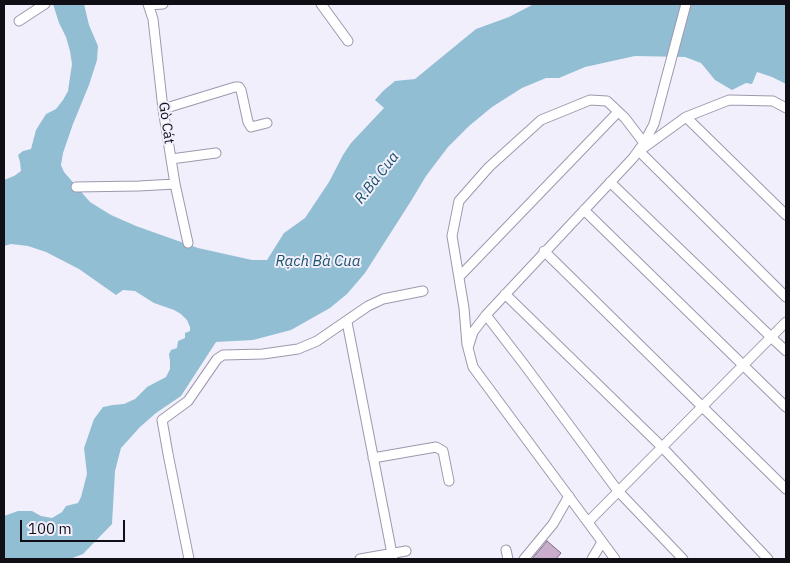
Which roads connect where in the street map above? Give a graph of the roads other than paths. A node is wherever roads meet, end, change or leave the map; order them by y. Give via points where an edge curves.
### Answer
1 (45, 4) edge
2 (163, 4) edge
3 (321, 4) edge
4 (686, 4) edge
5 (149, 5) edge
6 (19, 21) dead end
7 (348, 41) dead end
8 (786, 108) edge
9 (163, 109) junction
10 (618, 112) junction
11 (686, 117) junction
12 (267, 123) dead end
13 (642, 147) junction
14 (216, 153) dead end
15 (171, 159) junction
16 (610, 182) junction
17 (175, 184) junction
18 (76, 187) dead end
19 (584, 210) junction
20 (786, 215) edge
21 (188, 242) dead end
22 (544, 251) junction
23 (459, 277) junction
24 (423, 291) dead end
25 (505, 294) junction
26 (786, 298) edge
27 (486, 315) junction
28 (347, 322) junction
29 (786, 322) edge
30 (771, 337) junction
31 (468, 348) junction
32 (786, 351) edge
33 (743, 366) junction
34 (702, 406) junction
35 (786, 407) edge
36 (662, 447) junction
37 (373, 458) junction
38 (449, 481) dead end
39 (786, 489) edge
40 (618, 492) junction
41 (569, 496) junction
42 (588, 522) junction
43 (602, 542) junction
44 (406, 551) dead end
45 (392, 556) edge
46 (189, 559) edge
47 (360, 559) edge
48 (524, 559) edge
49 (592, 559) edge
50 (615, 559) edge
51 (683, 559) edge
52 (768, 559) edge

1 - 6 street
2 - 5 street
3 - 7 street
4 - 13 street via 654,124
5 - 9 street, Gò Cát
8 - 11 street via 774,101 729,100
9 - 12 street via 239,87 248,122 252,127
9 - 15 street, Gò Cát
10 - 13 street
10 - 23 street
10 - 23 street via 607,101 590,100 542,120 489,167 459,201 452,236
11 - 13 street
11 - 20 street
13 - 16 street
13 - 26 street
14 - 15 street
15 - 17 street, Gò Cát
16 - 19 street
16 - 30 street
17 - 18 street
17 - 21 street, Gò Cát
19 - 22 street
19 - 33 street
22 - 25 street
22 - 34 street
23 - 31 street
24 - 28 street via 383,299
25 - 27 street
25 - 36 street
27 - 31 street
27 - 40 street
28 - 37 street
28 - 46 street via 298,349 223,355 188,401 162,420
29 - 30 street
30 - 32 street
30 - 33 street
31 - 41 street via 473,367
33 - 34 street
33 - 35 street
34 - 36 street
34 - 39 street
36 - 40 street
36 - 52 street
37 - 38 street via 436,446 443,450
37 - 45 street
40 - 42 street
40 - 51 street
41 - 42 street
41 - 48 street via 553,524
42 - 43 street
43 - 49 street
43 - 50 street
44 - 45 street
45 - 47 street

